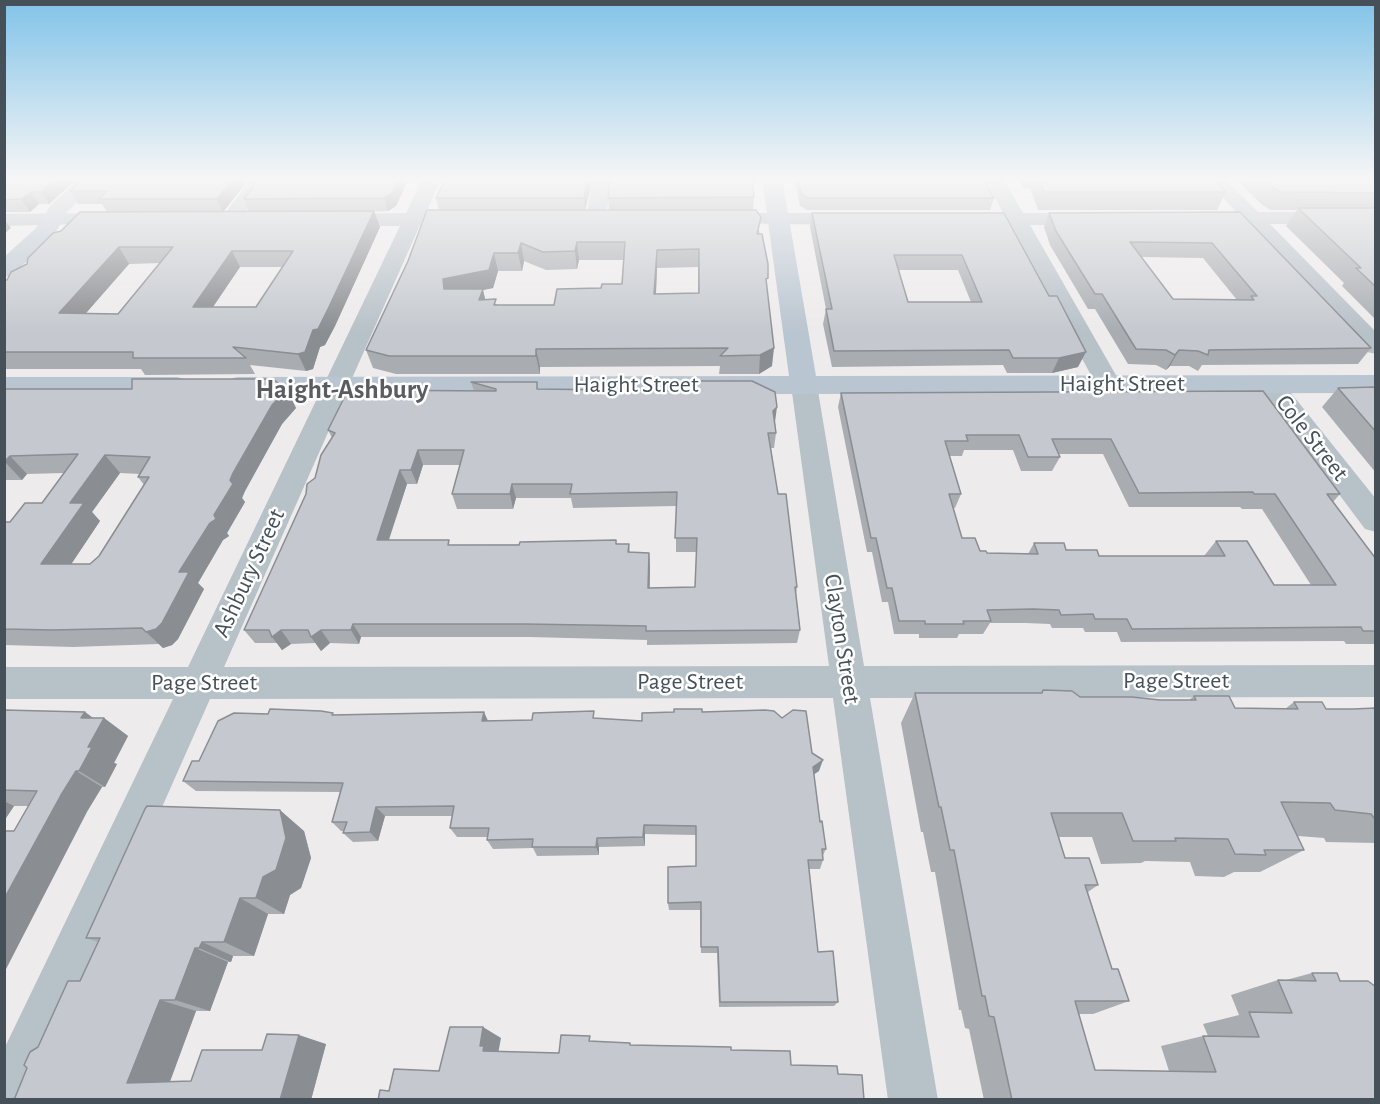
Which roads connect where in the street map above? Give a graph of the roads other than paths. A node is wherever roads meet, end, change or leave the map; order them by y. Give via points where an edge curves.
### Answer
1 (46, 230) edge
2 (408, 230) edge
3 (781, 230) edge
4 (1022, 230) edge
5 (1264, 230) edge
6 (4, 270) edge
7 (1376, 347) edge
8 (1108, 384) junction
9 (1270, 384) junction
10 (1376, 384) edge
11 (804, 385) junction
12 (4, 386) edge
13 (336, 386) junction
14 (1376, 521) edge
15 (1376, 681) edge
16 (849, 682) junction
17 (4, 683) edge
18 (198, 683) junction
19 (6, 1100) edge
20 (913, 1100) edge

1 - 6 street
2 - 13 street, Ashbury Street
3 - 11 street, Clayton Street
4 - 8 street
5 - 7 street
8 - 9 street, Haight Street
8 - 11 street, Haight Street
9 - 10 street, Haight Street
9 - 14 street, Cole Street
11 - 13 street, Haight Street
11 - 16 street, Clayton Street
12 - 13 street, Haight Street
13 - 18 street, Ashbury Street
15 - 16 street, Page Street
16 - 18 street, Page Street
16 - 20 street, Clayton Street
17 - 18 street, Page Street
18 - 19 street, Ashbury Street

